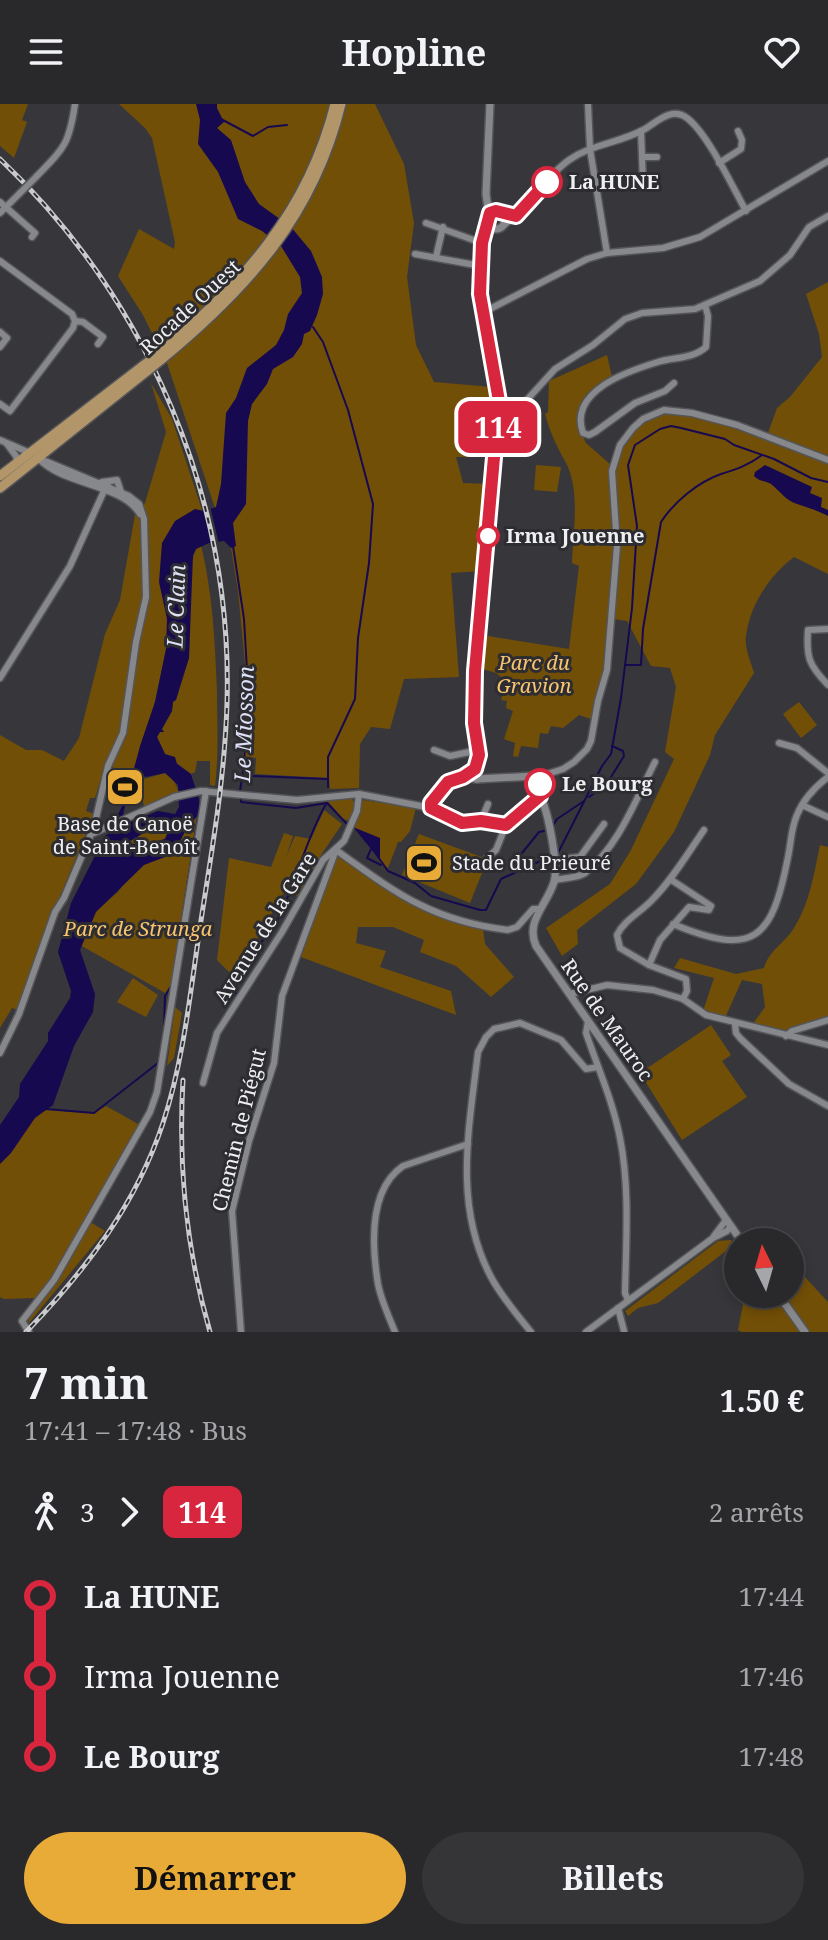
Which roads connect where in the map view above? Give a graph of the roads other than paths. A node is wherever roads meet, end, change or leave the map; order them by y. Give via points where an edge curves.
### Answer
1 (75, 104) edge
2 (335, 104) edge
3 (341, 104) edge
4 (490, 104) edge
5 (588, 104) edge
6 (641, 131) junction
7 (738, 131) dead end
8 (590, 149) junction
9 (642, 157) junction
10 (657, 157) dead end
11 (828, 161) edge
12 (719, 163) junction
13 (643, 182) dead end
14 (307, 187) junction
15 (488, 200) junction
16 (1, 208) edge
17 (746, 211) junction
18 (501, 213) junction
19 (516, 216) junction
20 (828, 216) edge
21 (488, 219) junction
22 (426, 223) dead end
23 (443, 227) junction
24 (500, 227) junction
25 (32, 237) dead end
26 (484, 240) junction
27 (607, 253) junction
28 (415, 254) dead end
29 (436, 257) junction
30 (0, 261) edge
31 (481, 266) junction
32 (705, 305) junction
33 (484, 312) junction
34 (75, 321) junction
35 (0, 332) edge
36 (98, 344) dead end
37 (0, 347) edge
38 (145, 368) junction
39 (674, 383) dead end
40 (0, 404) edge
41 (499, 414) junction
42 (4, 442) edge
43 (50, 448) junction
44 (33, 455) junction
45 (828, 460) edge
46 (17, 462) junction
47 (54, 463) junction
48 (0, 476) edge
49 (91, 483) junction
50 (0, 488) edge
51 (106, 489) junction
52 (122, 493) junction
53 (99, 501) junction
54 (145, 525) junction
55 (828, 629) edge
56 (0, 678) edge
57 (826, 683) edge
58 (779, 743) dead end
59 (434, 750) dead end
60 (479, 750) junction
61 (655, 762) dead end
62 (475, 769) junction
63 (828, 775) edge
64 (463, 777) junction
65 (538, 777) junction
66 (477, 779) junction
67 (203, 791) junction
68 (359, 794) junction
69 (540, 796) junction
70 (488, 804) dead end
71 (802, 805) junction
72 (431, 806) junction
73 (99, 808) junction
74 (828, 817) edge
75 (96, 820) junction
76 (481, 821) junction
77 (114, 823) junction
78 (604, 824) dead end
79 (506, 825) junction
80 (704, 830) dead end
81 (91, 835) junction
82 (336, 850) junction
83 (485, 860) dead end
84 (554, 860) junction
85 (670, 879) junction
86 (555, 880) junction
87 (688, 892) junction
88 (689, 907) junction
89 (540, 909) junction
90 (673, 924) junction
91 (649, 965) junction
92 (570, 994) junction
93 (683, 999) junction
94 (828, 1020) edge
95 (588, 1021) junction
96 (735, 1024) junction
97 (786, 1036) junction
98 (828, 1045) edge
99 (0, 1053) edge
100 (598, 1067) junction
101 (203, 1083) dead end
102 (828, 1106) edge
103 (468, 1144) junction
104 (728, 1223) junction
105 (731, 1228) edge
106 (721, 1235) junction
107 (724, 1235) edge
108 (713, 1238) junction
109 (628, 1300) junction
110 (618, 1308) junction
111 (788, 1308) edge
112 (624, 1331) edge
113 (29, 1332) edge
114 (241, 1332) edge
115 (395, 1332) edge
116 (531, 1332) edge
117 (586, 1332) edge
118 (805, 1332) edge

1 - 16 street, bridge via 63,150
2 - 14 main road, Rocade Ouest
3 - 14 main road, Rocade Ouest via 332,137
4 - 15 street
5 - 8 street
6 - 8 street
6 - 9 street
6 - 12 street via 671,114 687,118
7 - 12 street via 741,149
8 - 19 street via 557,170
8 - 27 street
9 - 10 street
9 - 13 street
11 - 17 street
12 - 17 street
14 - 38 main road, Rocade Ouest, bridge via 291,224 263,258
15 - 18 street
15 - 21 street
16 - 25 street via 35,233
17 - 27 street via 684,242
18 - 19 street
18 - 21 street
18 - 24 street
19 - 24 street
20 - 32 street via 809,227 790,255 760,281
21 - 24 street
21 - 26 street
22 - 23 street
23 - 26 street
23 - 29 street
24 - 26 street
26 - 31 street
27 - 33 street via 567,267
28 - 29 street
29 - 31 street
30 - 34 street
31 - 33 street
32 - 39 street via 706,347 603,386 587,401 583,433 595,432
32 - 41 street via 625,319 555,369 525,402
33 - 41 street
34 - 36 street via 103,337
34 - 40 street via 10,411
35 - 37 street via 7,338
38 - 43 main road, Rocade Ouest
38 - 44 main road, Rocade Ouest
41 - 60 street via 475,671
42 - 44 street
42 - 46 street
43 - 44 main road, Rocade Ouest
43 - 47 street
44 - 46 main road, Rocade Ouest
44 - 47 street
44 - 49 street via 42,464
44 - 50 main road, Rocade Ouest
45 - 65 street via 737,425 673,411 643,419 626,435 612,471 617,546 607,670 591,741 574,762
46 - 48 main road, Rocade Ouest
47 - 49 street
49 - 51 street
49 - 52 street via 117,480
49 - 53 street
51 - 52 street
51 - 53 street
51 - 54 street via 134,505
52 - 54 street via 139,504
53 - 56 street via 70,566
54 - 73 street via 146,597 123,733 108,766
55 - 57 street via 808,630 806,650
58 - 63 street via 797,748
59 - 60 street via 450,756
60 - 62 street
61 - 86 street via 610,845 583,875
62 - 64 street
62 - 66 street
63 - 71 street
64 - 66 street
64 - 72 street via 448,782
65 - 66 street
65 - 69 street
67 - 68 street via 297,800
67 - 77 street via 174,797
67 - 113 street via 157,1092 54,1280 22,1321
68 - 72 street
68 - 82 street, Avenue de la Gare via 351,825
69 - 79 street
69 - 84 street
70 - 76 street
71 - 74 street
71 - 90 street via 773,912 758,934 734,941
72 - 76 street via 462,823
73 - 75 street
73 - 77 street via 105,820
75 - 77 street
75 - 81 street
76 - 79 street
77 - 81 street
78 - 84 street via 580,857
79 - 83 street via 496,850
80 - 85 street
81 - 99 street
82 - 89 street via 411,902 451,919 508,930
82 - 101 street, Avenue de la Gare via 323,860 217,1033
82 - 114 street, Chemin de Piégut via 282,996 274,1063 232,1211
84 - 86 street
85 - 87 street
85 - 91 street via 617,935 620,948
86 - 89 street, Rue de Mauroc
87 - 88 street
87 - 88 street via 711,906
88 - 90 street
89 - 92 street, Rue de Mauroc via 533,940
90 - 91 street
91 - 93 street via 686,979
92 - 93 street via 615,985
92 - 95 street, Rue de Mauroc
93 - 96 street via 706,1015
94 - 97 street
95 - 100 street via 586,1033
95 - 104 street, Rue de Mauroc
96 - 97 street
96 - 102 street via 740,1038 789,1084
97 - 98 street
100 - 103 street via 586,1069 561,1040 520,1023 494,1029 478,1052
100 - 109 street via 621,1140
103 - 115 street via 403,1166 383,1190 375,1239 378,1284
103 - 116 street via 468,1209 476,1240 491,1278
104 - 105 street, Rue de Mauroc
104 - 106 street
104 - 108 street
106 - 107 street
106 - 108 street
108 - 109 street
109 - 110 street
110 - 112 street
110 - 117 street
111 - 118 street

